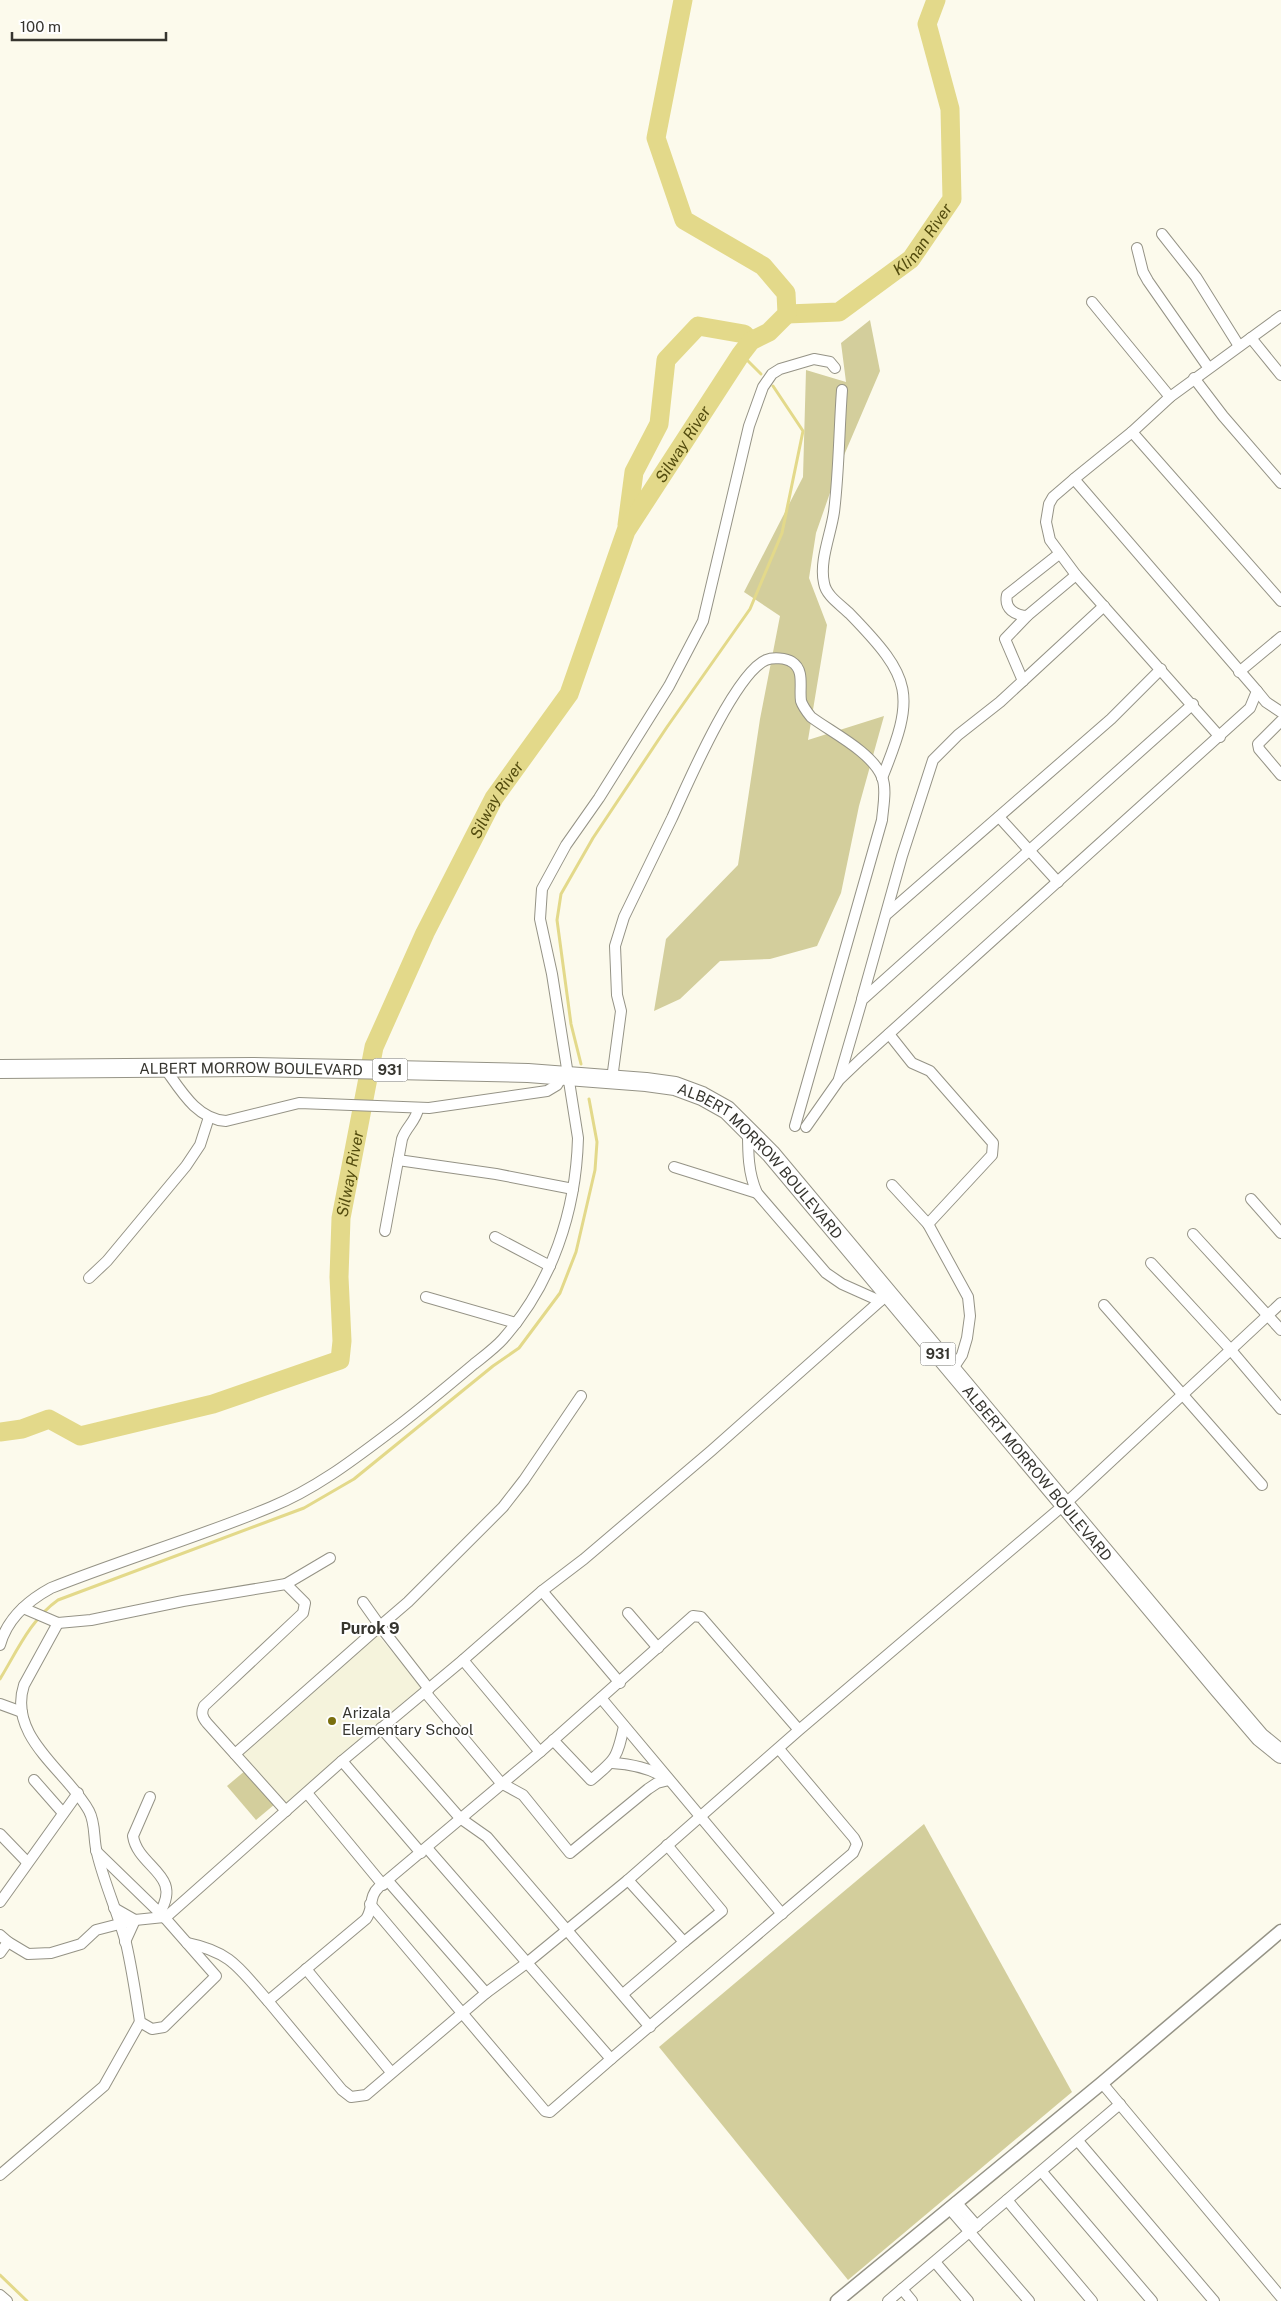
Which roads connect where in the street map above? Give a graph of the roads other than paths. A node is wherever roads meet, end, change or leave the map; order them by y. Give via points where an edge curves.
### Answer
1 (1162, 234) dead end
2 (1137, 248) dead end
3 (1092, 302) dead end
4 (1281, 316) edge
5 (1252, 338) junction
6 (1239, 346) junction
7 (1208, 367) junction
8 (835, 368) dead end
9 (1281, 375) edge
10 (1194, 378) junction
11 (842, 390) dead end
12 (1170, 397) junction
13 (1132, 432) junction
14 (1074, 479) junction
15 (1281, 483) edge
16 (1059, 554) junction
17 (1076, 575) junction
18 (1281, 601) edge
19 (1104, 606) junction
20 (1027, 616) junction
21 (1281, 637) edge
22 (1161, 669) junction
23 (1239, 672) junction
24 (1023, 681) junction
25 (1257, 691) junction
26 (1266, 702) junction
27 (1193, 704) junction
28 (1250, 708) junction
29 (1281, 712) edge
30 (1281, 721) edge
31 (1220, 737) junction
32 (1281, 775) edge
33 (882, 778) junction
34 (1000, 817) junction
35 (1029, 850) junction
36 (1058, 882) junction
37 (886, 914) junction
38 (867, 984) junction
39 (880, 984) junction
40 (862, 1000) junction
41 (890, 1034) junction
42 (164, 1067) junction
43 (0, 1069) edge
44 (565, 1075) junction
45 (612, 1079) junction
46 (839, 1080) junction
47 (414, 1109) junction
48 (209, 1117) junction
49 (795, 1126) dead end
50 (806, 1127) dead end
51 (748, 1130) junction
52 (398, 1160) junction
53 (674, 1167) dead end
54 (892, 1185) dead end
55 (573, 1189) junction
56 (757, 1193) junction
57 (1251, 1199) dead end
58 (928, 1224) junction
59 (385, 1231) dead end
60 (1281, 1233) edge
61 (1193, 1234) dead end
62 (495, 1237) dead end
63 (1151, 1262) dead end
64 (550, 1266) junction
65 (89, 1278) dead end
66 (426, 1297) dead end
67 (884, 1298) junction
68 (1281, 1303) edge
69 (1104, 1305) dead end
70 (1267, 1315) junction
71 (516, 1323) junction
72 (1281, 1330) edge
73 (1230, 1348) junction
74 (952, 1370) junction
75 (1182, 1393) junction
76 (581, 1396) dead end
77 (1281, 1409) edge
78 (1262, 1484) dead end
79 (1065, 1504) junction
80 (330, 1558) dead end
81 (286, 1584) junction
82 (542, 1590) junction
83 (363, 1602) dead end
84 (23, 1608) junction
85 (628, 1613) dead end
86 (58, 1623) junction
87 (380, 1626) junction
88 (0, 1645) edge
89 (658, 1648) junction
90 (463, 1660) junction
91 (620, 1682) junction
92 (427, 1690) junction
93 (601, 1698) junction
94 (0, 1704) edge
95 (22, 1712) junction
96 (624, 1726) junction
97 (381, 1728) junction
98 (799, 1730) junction
99 (553, 1740) junction
100 (779, 1749) junction
101 (540, 1752) junction
102 (235, 1754) junction
103 (1281, 1754) edge
104 (342, 1761) junction
105 (612, 1762) junction
106 (34, 1780) dead end
107 (669, 1780) junction
108 (501, 1784) junction
109 (78, 1793) junction
110 (307, 1793) junction
111 (150, 1797) dead end
112 (286, 1811) junction
113 (63, 1813) junction
114 (700, 1816) junction
115 (460, 1818) junction
116 (0, 1834) edge
117 (667, 1845) junction
118 (424, 1850) junction
119 (96, 1852) junction
120 (27, 1862) junction
121 (628, 1880) junction
122 (385, 1883) junction
123 (0, 1902) edge
124 (370, 1904) junction
125 (114, 1908) junction
126 (782, 1914) junction
127 (163, 1915) junction
128 (135, 1920) junction
129 (119, 1924) junction
130 (567, 1929) junction
131 (1281, 1931) edge
132 (4, 1939) edge
133 (126, 1942) junction
134 (684, 1942) junction
135 (186, 1943) junction
136 (0, 1953) edge
137 (528, 1962) junction
138 (306, 1969) junction
139 (486, 1993) junction
140 (623, 1994) junction
141 (268, 2001) junction
142 (463, 2013) junction
143 (140, 2022) junction
144 (650, 2027) junction
145 (610, 2059) junction
146 (391, 2072) junction
147 (1102, 2083) junction
148 (1120, 2104) junction
149 (1078, 2141) junction
150 (1042, 2172) junction
151 (0, 2175) edge
152 (1008, 2200) junction
153 (953, 2205) junction
154 (973, 2229) junction
155 (935, 2262) junction
156 (902, 2289) junction
157 (0, 2295) edge
158 (1281, 2297) edge
159 (7, 2301) edge
160 (836, 2301) edge
161 (888, 2301) edge
162 (912, 2301) edge
163 (968, 2301) edge
164 (1029, 2301) edge
165 (1092, 2301) edge
166 (1152, 2301) edge
167 (1214, 2301) edge

1 - 6 street via 1196,277
2 - 7 street via 1148,281
3 - 12 street
4 - 5 street
5 - 6 street
5 - 9 street
6 - 7 street
7 - 10 street
8 - 44 street via 830,362 814,360 772,374 762,387 749,426 703,621 669,686 542,889 540,919 552,974
10 - 12 street
10 - 15 street via 1222,416
11 - 33 street via 834,510 823,577 828,593 885,651 904,688 902,722
12 - 13 street
13 - 14 street
13 - 18 street
14 - 16 street via 1053,497 1046,514 1047,532
14 - 23 street
16 - 17 street
16 - 20 street via 1007,595 1012,612
17 - 19 street
17 - 20 street
19 - 22 street
19 - 24 street
20 - 24 street via 1005,639
21 - 23 street
22 - 27 street
22 - 34 street via 1111,719
23 - 25 street
24 - 37 street via 933,760
25 - 26 street
25 - 28 street
26 - 28 street
26 - 29 street
27 - 31 street
27 - 35 street
28 - 31 street
30 - 32 street via 1258,744
31 - 36 street
33 - 45 street via 854,747 811,717 801,700 801,676 791,662 766,660 746,678 712,731 618,932 615,946 617,995 621,1011
33 - 49 street via 882,820
34 - 35 street
34 - 37 street
35 - 36 street
35 - 39 street
36 - 41 street
37 - 38 street
38 - 39 street
38 - 40 street
39 - 40 street
40 - 46 street
41 - 46 street
41 - 58 street via 912,1063 930,1072 994,1149
42 - 43 highway, ALBERT MORROW BOULEVARD / 931
42 - 44 highway, ALBERT MORROW BOULEVARD / 931
42 - 48 street via 191,1104
44 - 45 highway, ALBERT MORROW BOULEVARD / 931
44 - 47 street via 547,1091
44 - 55 street via 578,1138
45 - 51 highway, ALBERT MORROW BOULEVARD / 931 via 675,1086 702,1096 727,1110
46 - 50 street
47 - 48 street via 312,1103 287,1105 235,1120
47 - 52 street via 414,1120 405,1130
48 - 65 street via 200,1145 186,1166
51 - 56 street via 752,1182
51 - 67 highway, ALBERT MORROW BOULEVARD / 931
52 - 55 street
52 - 59 street
53 - 56 street
54 - 58 street
55 - 64 street via 568,1216
56 - 67 street via 826,1273 842,1284
57 - 60 street
58 - 74 street via 968,1297 967,1338 962,1355
61 - 70 street
62 - 64 street
63 - 73 street
64 - 71 street
66 - 71 street
67 - 74 highway, ALBERT MORROW BOULEVARD / 931
67 - 82 street via 584,1559
68 - 70 street
69 - 75 street
70 - 72 street
70 - 73 street
71 - 84 street via 502,1340 437,1395 350,1462 311,1487 272,1507 51,1588
73 - 75 street
73 - 77 street
74 - 79 highway, ALBERT MORROW BOULEVARD / 931
75 - 78 street
75 - 79 street
76 - 87 street via 503,1507
79 - 98 street
79 - 103 highway, ALBERT MORROW BOULEVARD / 931 via 1254,1730
80 - 81 street
81 - 86 street via 183,1600 91,1620
81 - 102 street via 305,1603 303,1613 202,1711 202,1717
82 - 90 street
82 - 91 street
83 - 87 street
84 - 86 street
84 - 88 street via 4,1632
85 - 89 street
86 - 95 street via 24,1686
87 - 92 street
87 - 102 street
89 - 91 street
89 - 98 street via 688,1619 701,1617
90 - 92 street
90 - 101 street
91 - 93 street
92 - 97 street
92 - 108 street
93 - 96 street
93 - 99 street
94 - 95 street
95 - 109 street via 31,1737
96 - 105 street via 618,1755
96 - 107 street
97 - 104 street
97 - 115 street
98 - 100 street
99 - 101 street
99 - 105 street via 591,1780
100 - 114 street
100 - 126 street via 857,1844 853,1853
101 - 108 street
102 - 112 street
104 - 110 street
104 - 118 street
105 - 107 street via 651,1770
106 - 113 street
107 - 108 street via 648,1789 570,1853 523,1795
107 - 114 street
108 - 115 street
109 - 113 street
109 - 119 street via 91,1816
110 - 112 street
110 - 122 street
111 - 127 street via 134,1836 138,1847 166,1885
112 - 127 street
113 - 120 street
114 - 117 street
114 - 126 street
115 - 118 street
115 - 130 street via 487,1837
116 - 120 street
117 - 121 street
117 - 134 street via 722,1911
118 - 122 street
118 - 137 street
119 - 125 street
119 - 127 street
120 - 123 street
121 - 130 street
121 - 134 street
122 - 124 street via 373,1893
122 - 139 street
124 - 138 street via 366,1919
124 - 142 street
125 - 128 street
125 - 129 street
126 - 144 street
127 - 128 street
127 - 135 street
128 - 129 street
128 - 133 street
129 - 132 street via 96,1930 77,1946 51,1953 28,1954
129 - 133 street
130 - 137 street
130 - 140 street
131 - 147 street
132 - 136 street
133 - 143 street
134 - 140 street
135 - 141 street via 218,1951 242,1970
135 - 143 street via 216,1976 164,2027 152,2029
137 - 139 street
137 - 145 street
138 - 141 street
138 - 146 street
139 - 142 street
140 - 144 street
141 - 146 street via 348,2095 366,2095
142 - 145 street via 548,2113
142 - 146 street
143 - 151 street via 104,2086
144 - 145 street
147 - 148 street
147 - 153 street
148 - 149 street
148 - 158 street
149 - 150 street
149 - 167 street
150 - 152 street
150 - 166 street
152 - 154 street
152 - 165 street
153 - 154 street
153 - 160 street
154 - 155 street
154 - 164 street
155 - 156 street
155 - 163 street
156 - 161 street
156 - 162 street
157 - 159 street

